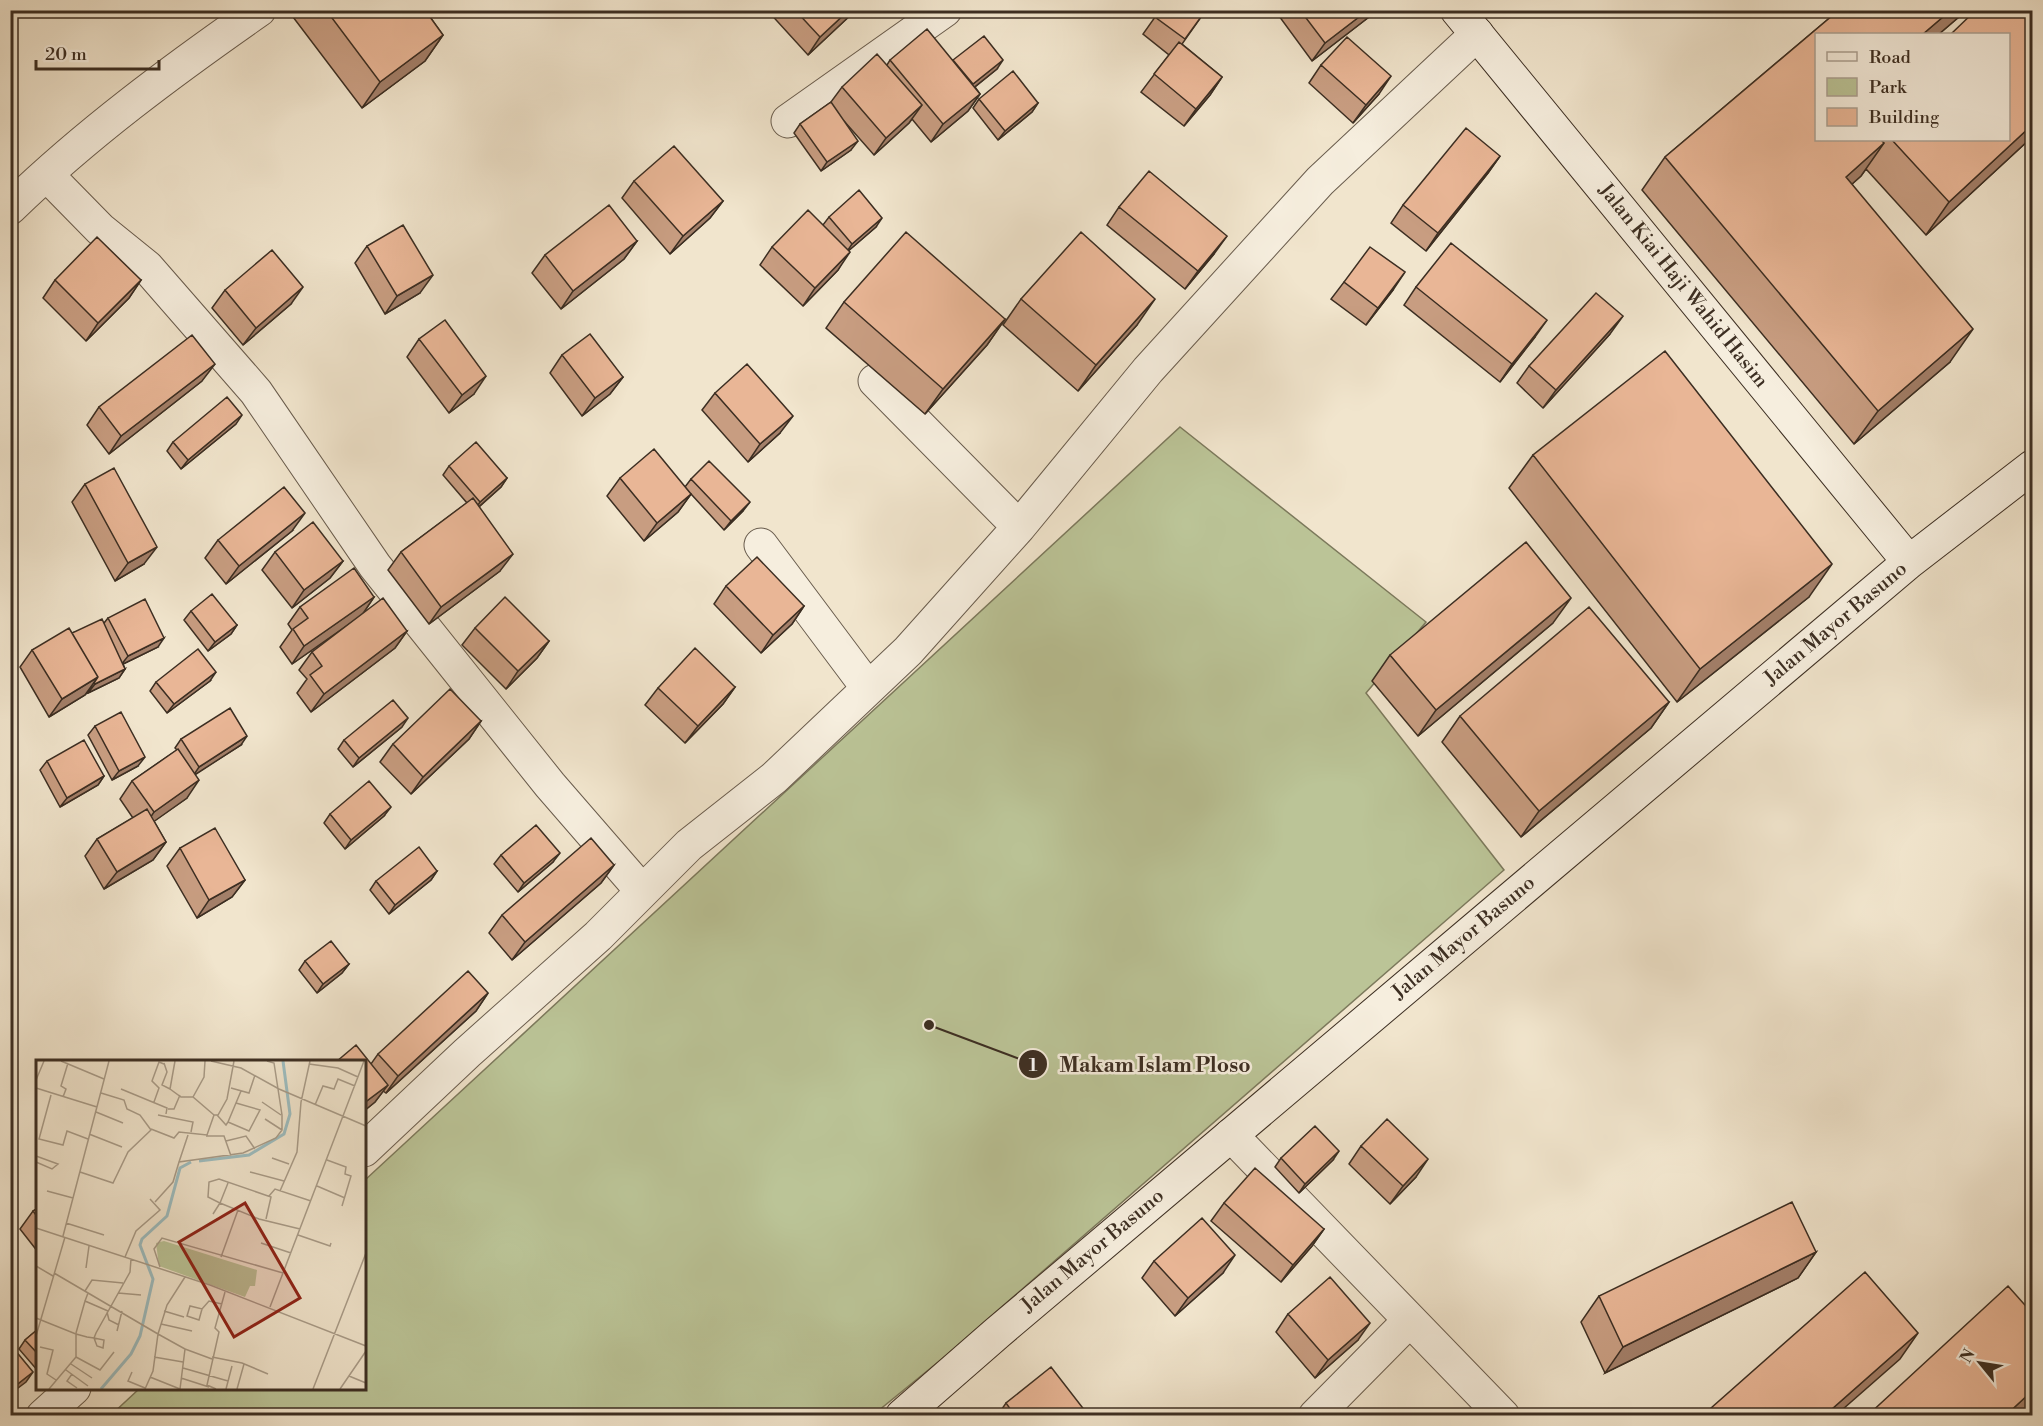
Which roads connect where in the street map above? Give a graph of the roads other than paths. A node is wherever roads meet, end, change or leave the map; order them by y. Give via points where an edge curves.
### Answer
1 (259, 10) edge
2 (945, 10) edge
3 (1467, 22) edge
4 (788, 122) dead end
5 (47, 175) junction
6 (10, 208) edge
7 (874, 381) dead end
8 (2032, 467) edge
9 (1019, 527) junction
10 (761, 545) dead end
11 (1909, 562) junction
12 (868, 688) junction
13 (642, 891) junction
14 (1231, 1135) junction
15 (366, 1148) edge
16 (1410, 1320) junction
17 (73, 1390) edge
18 (43, 1416) edge
19 (902, 1416) edge
20 (1315, 1416) edge
21 (1503, 1416) edge

1 - 5 street via 182,64
2 - 4 street
3 - 9 street via 1148,370
3 - 11 street, Jalan Kiai Haji Wahid Hasim
5 - 6 street
5 - 13 street via 100,229 147,267 256,392 375,566 550,785
7 - 9 street
8 - 11 street, Jalan Mayor Basuno
9 - 12 street via 908,651
10 - 12 street
11 - 14 street, Jalan Mayor Basuno
12 - 13 street via 774,778 689,844
13 - 15 street
14 - 16 street
14 - 19 street, Jalan Mayor Basuno
16 - 20 street
16 - 21 street
17 - 18 street

